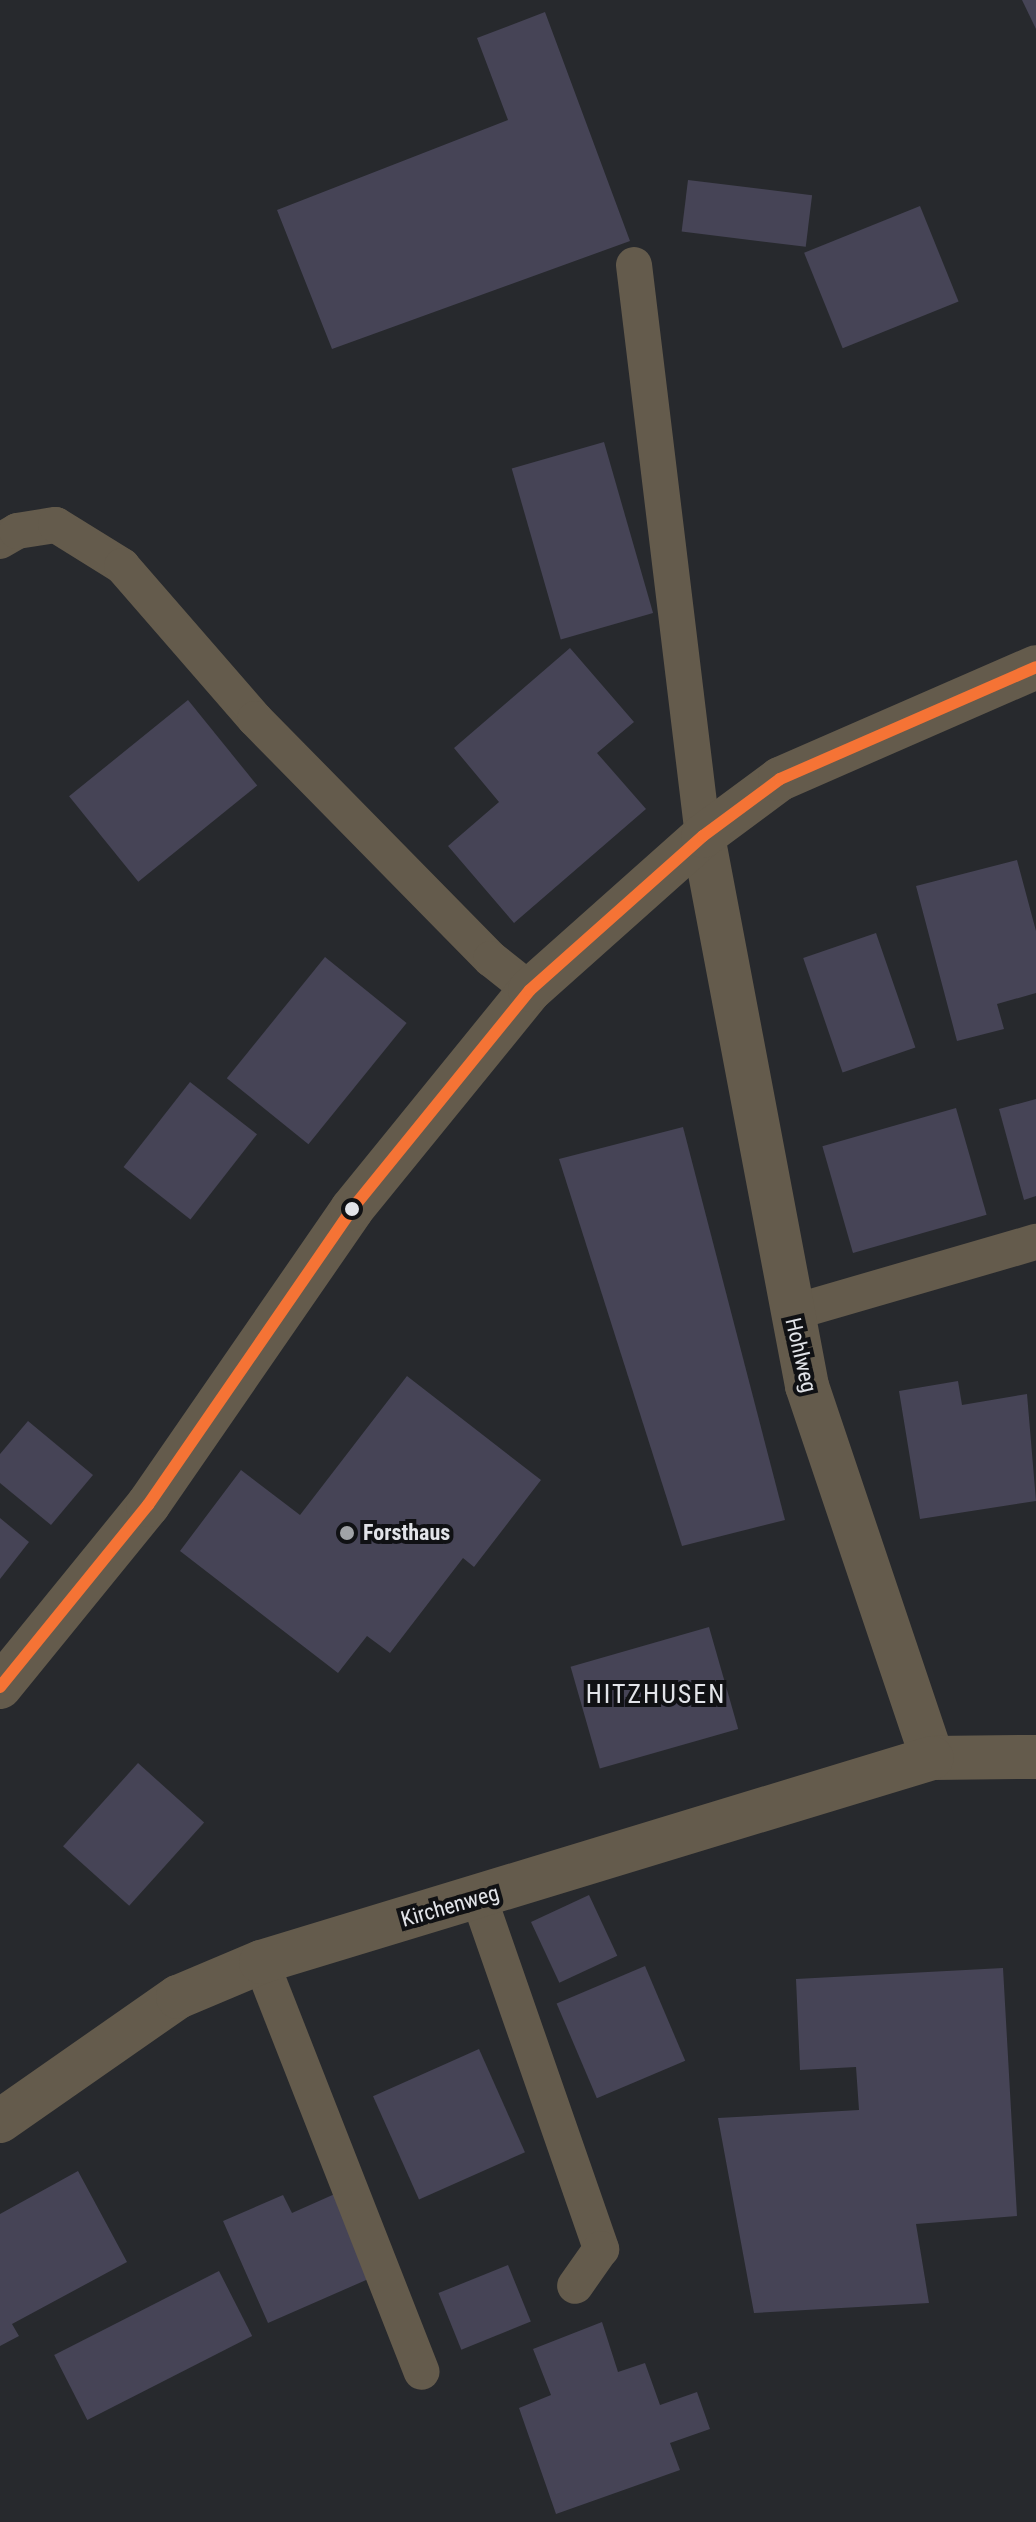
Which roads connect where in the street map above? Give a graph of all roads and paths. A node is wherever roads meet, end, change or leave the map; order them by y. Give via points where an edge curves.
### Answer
1 (634, 265) dead end
2 (0, 541) edge
3 (1036, 667) edge
4 (703, 836) junction
5 (530, 990) junction
6 (1036, 1242) edge
7 (791, 1313) junction
8 (0, 1687) edge
9 (1036, 1757) edge
10 (932, 1758) junction
11 (479, 1898) junction
12 (261, 1962) junction
13 (0, 2121) edge
14 (575, 2286) dead end
15 (422, 2372) dead end

1 - 4 lane
2 - 5 lane via 17,531 56,525 122,566 255,719 491,959
3 - 4 street via 780,779
4 - 5 street
4 - 7 street, Hohlweg
5 - 8 street via 352,1209 148,1505
6 - 7 lane
7 - 10 street, Hohlweg via 807,1386
9 - 10 street
10 - 11 street, Kirchenweg
11 - 12 street, Kirchenweg
11 - 14 lane via 601,2249
12 - 13 street, Kirchenweg via 178,1997
12 - 15 lane

